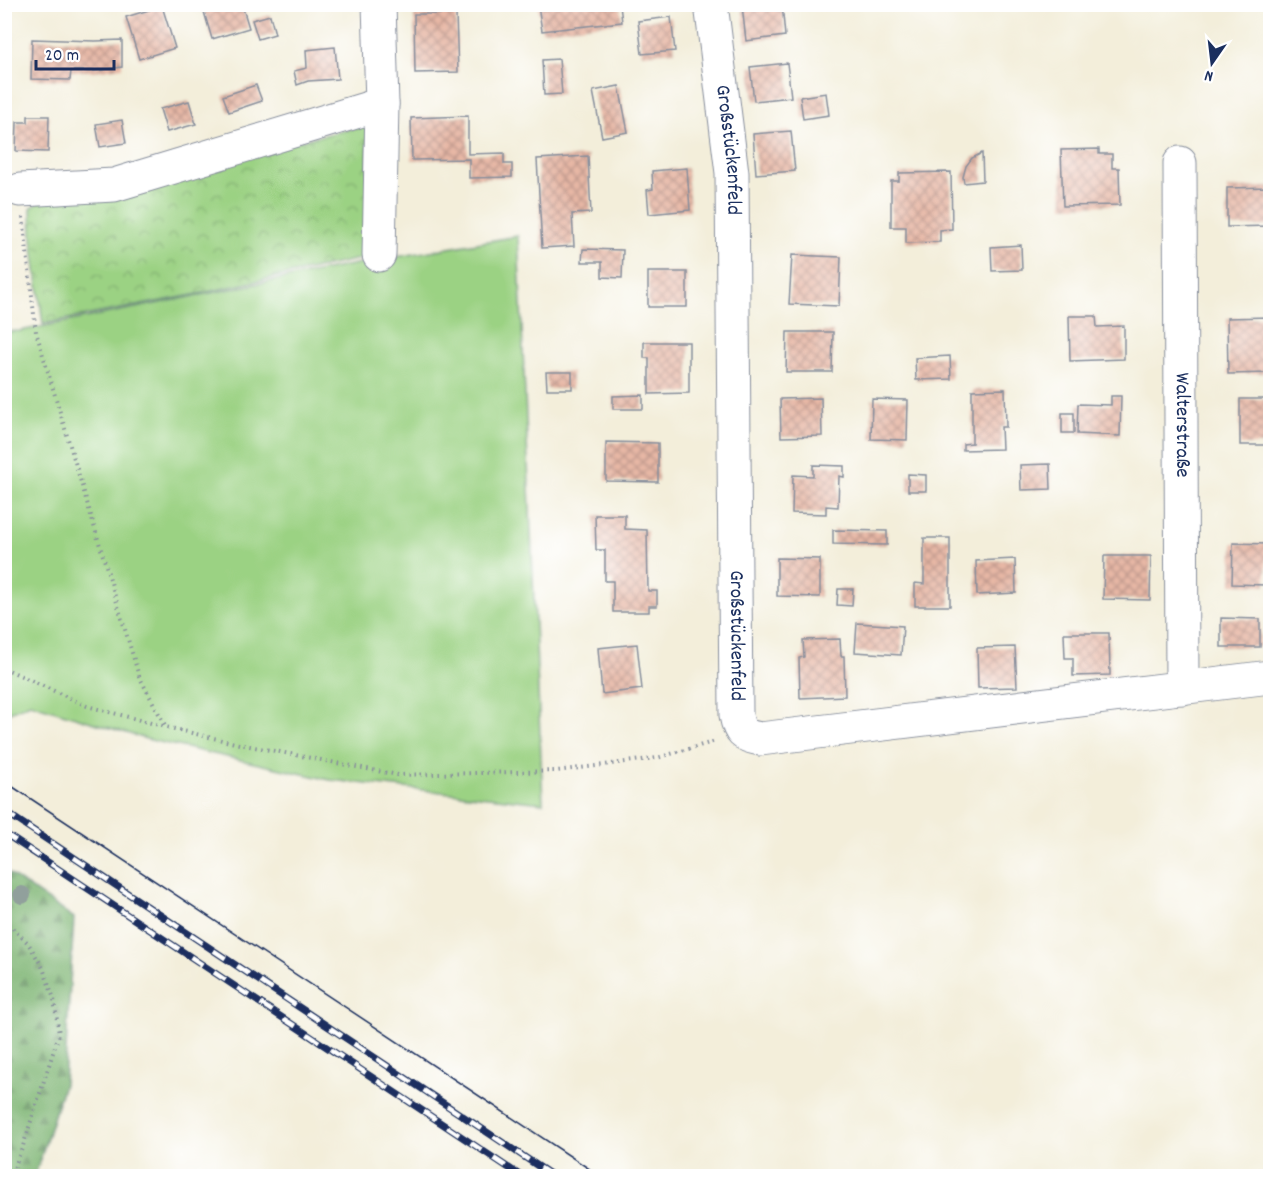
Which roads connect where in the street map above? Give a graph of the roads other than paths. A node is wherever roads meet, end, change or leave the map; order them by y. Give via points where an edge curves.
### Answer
1 (379, 4) edge
2 (711, 4) edge
3 (382, 104) junction
4 (1180, 163) dead end
5 (20, 190) road end
6 (379, 255) dead end
7 (1270, 677) edge
8 (1182, 687) junction

1 - 3 street
2 - 8 street, Großstückenfeld via 732,173 736,715 742,733 760,739
3 - 5 street via 114,185
3 - 6 street
4 - 8 street, Walterstraße
7 - 8 street

